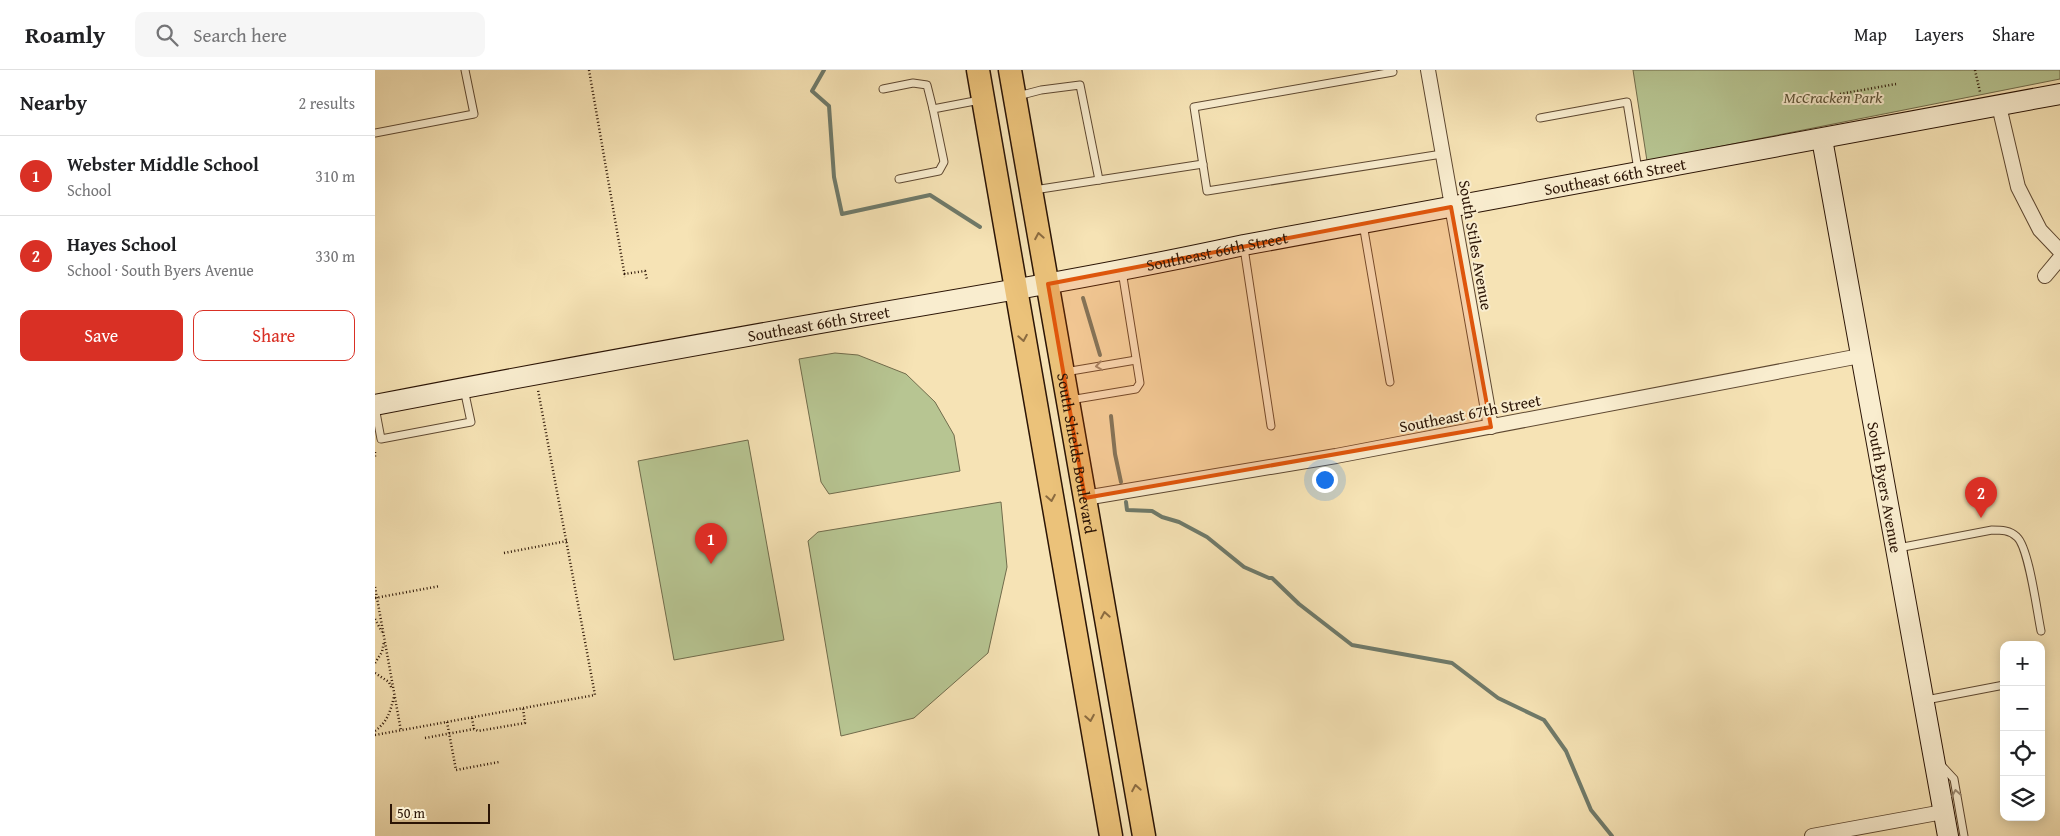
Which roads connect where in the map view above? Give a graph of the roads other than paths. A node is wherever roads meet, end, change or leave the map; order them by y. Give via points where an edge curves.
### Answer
1 (465, 70) edge
2 (978, 70) edge
3 (1010, 70) edge
4 (1427, 70) edge
5 (1393, 72) dead end
6 (883, 89) dead end
7 (2060, 94) edge
8 (1015, 97) junction
9 (983, 100) junction
10 (1991, 107) junction
11 (933, 109) junction
12 (1541, 118) dead end
13 (375, 133) edge
14 (1822, 139) junction
15 (1442, 154) junction
16 (1203, 164) junction
17 (1638, 173) junction
18 (899, 179) dead end
19 (1099, 180) junction
20 (1031, 190) junction
21 (1451, 207) junction
22 (1363, 223) junction
23 (1244, 245) junction
24 (2060, 252) edge
25 (2060, 258) edge
26 (1121, 270) junction
27 (2045, 276) dead end
28 (1048, 284) junction
29 (1014, 290) junction
30 (1860, 356) junction
31 (1136, 360) junction
32 (1063, 372) junction
33 (1390, 382) dead end
34 (463, 388) junction
35 (1067, 401) junction
36 (375, 406) edge
37 (1271, 426) dead end
38 (1491, 427) junction
39 (1085, 498) junction
40 (1895, 549) junction
41 (2041, 630) dead end
42 (2000, 686) edge
43 (1923, 701) junction
44 (1933, 757) junction
45 (1943, 812) junction
46 (1111, 836) edge
47 (1144, 836) edge
48 (1812, 836) edge
49 (1947, 836) edge
50 (1964, 836) edge

1 - 13 lane via 474,114
2 - 9 main road, South Shields Boulevard
3 - 8 main road, South Shields Boulevard
4 - 15 street, South Stiles Avenue
5 - 16 lane via 1194,108
6 - 11 lane via 913,83 927,85
7 - 10 street, Southeast 66th Street
8 - 19 lane via 1080,85
8 - 20 main road, South Shields Boulevard
9 - 11 lane
9 - 29 main road, South Shields Boulevard
10 - 14 street, Southeast 66th Street
10 - 24 street via 2018,187 2040,230
11 - 18 lane via 944,162 942,168
12 - 17 lane via 1627,102
14 - 17 street, Southeast 66th Street
14 - 30 street, South Byers Avenue
15 - 16 lane via 1207,191
15 - 21 street, South Stiles Avenue
16 - 19 lane
17 - 21 street, Southeast 66th Street
19 - 20 lane
28 -> 20 main road, South Shields Boulevard
21 - 22 street, Southeast 66th Street
21 - 38 street, South Stiles Avenue
22 - 23 street, Southeast 66th Street
22 - 33 lane
23 - 26 street, Southeast 66th Street
23 - 37 lane
25 - 27 street
26 - 28 street, Southeast 66th Street
26 - 31 lane
28 - 29 street, Southeast 66th Street
28 - 32 main road, South Shields Boulevard
29 - 34 street, Southeast 66th Street
29 -> 46 main road, South Shields Boulevard
30 - 38 street, Southeast 67th Street
30 - 40 street, South Byers Avenue
31 -> 32 lane
31 - 35 lane via 1140,383 1136,389
32 - 35 main road, South Shields Boulevard
34 - 36 street, Southeast 66th Street
34 - 36 lane via 471,422 381,439
35 - 39 main road, South Shields Boulevard
38 - 39 street, Southeast 67th Street
47 -> 39 main road, South Shields Boulevard
40 - 41 lane via 1992,530 2012,533 2025,554
40 - 43 street, South Byers Avenue
42 - 43 lane
43 - 44 street, South Byers Avenue
44 - 45 street, South Byers Avenue
50 -> 44 lane via 1954,779
45 - 48 street
45 - 49 street, South Byers Avenue

